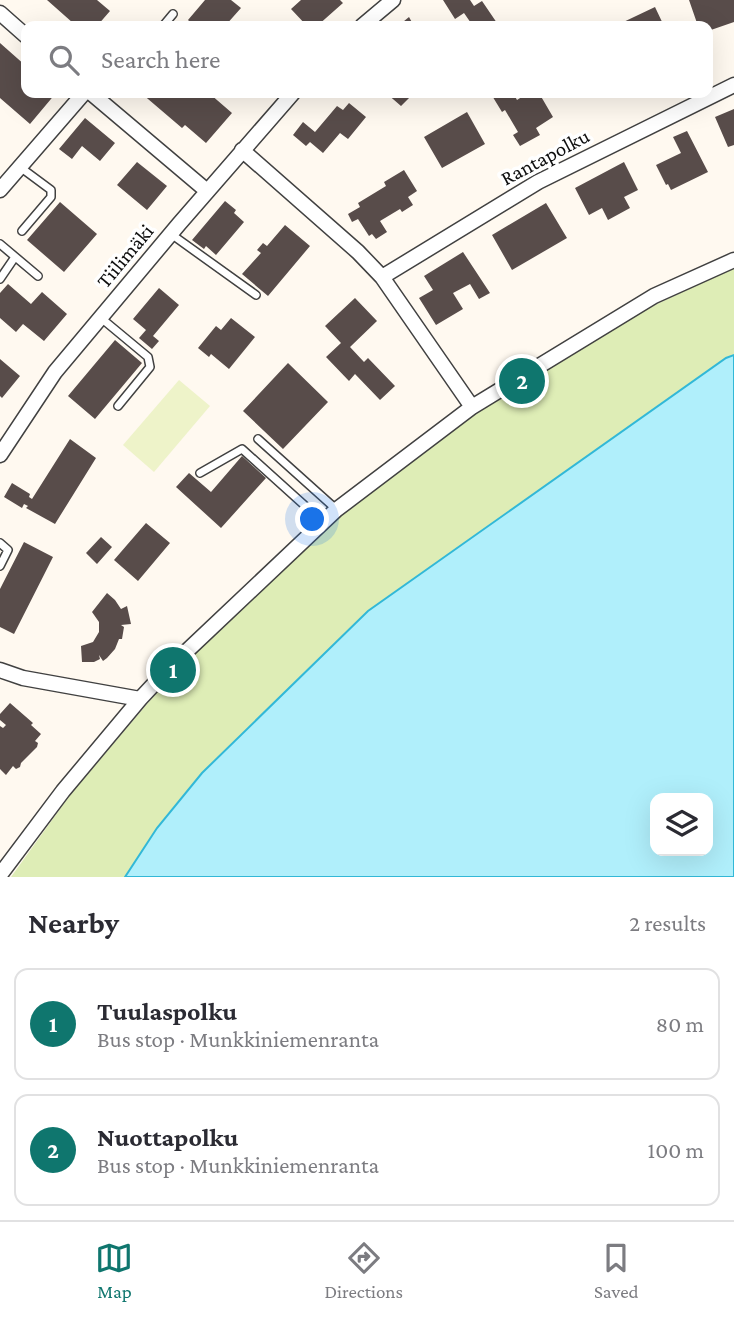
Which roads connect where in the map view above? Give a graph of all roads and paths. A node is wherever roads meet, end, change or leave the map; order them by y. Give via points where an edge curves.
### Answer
1 (393, 0) edge
2 (0, 13) edge
3 (173, 14) dead end
4 (167, 21) edge
5 (368, 21) edge
6 (21, 32) edge
7 (734, 85) edge
8 (713, 95) edge
9 (81, 98) edge
10 (102, 98) edge
11 (289, 98) edge
12 (708, 98) edge
13 (242, 150) junction
14 (20, 167) junction
15 (0, 190) edge
16 (206, 191) junction
17 (22, 230) dead end
18 (171, 234) junction
19 (0, 244) edge
20 (15, 257) junction
21 (734, 260) edge
22 (38, 276) dead end
23 (382, 277) junction
24 (0, 279) edge
25 (256, 295) dead end
26 (100, 318) junction
27 (118, 406) dead end
28 (472, 407) junction
29 (258, 439) dead end
30 (0, 455) edge
31 (200, 473) dead end
32 (336, 510) junction
33 (323, 522) junction
34 (0, 543) edge
35 (0, 566) edge
36 (0, 670) edge
37 (140, 699) junction
38 (0, 875) edge

1 - 5 street
2 - 6 street
3 - 4 lane
7 - 8 street, Rantapolku
9 - 14 street
10 - 16 street
11 - 13 street, Tiilimäki
12 - 23 street, Rantapolku via 538,182
13 - 16 street, Tiilimäki
13 - 23 street
14 - 15 street
14 - 17 lane via 52,194
16 - 18 street, Tiilimäki
18 - 25 lane
18 - 26 street, Tiilimäki
19 - 20 lane
20 - 22 lane
20 - 24 lane
21 - 28 street via 654,296
23 - 28 street
26 - 27 lane via 149,358 150,367
26 - 30 street, Tiilimäki via 55,373
28 - 32 street
29 - 32 lane
31 - 33 lane via 242,449
32 - 33 street
33 - 37 street
34 - 35 lane via 8,550
36 - 37 street
37 - 38 street via 63,790

